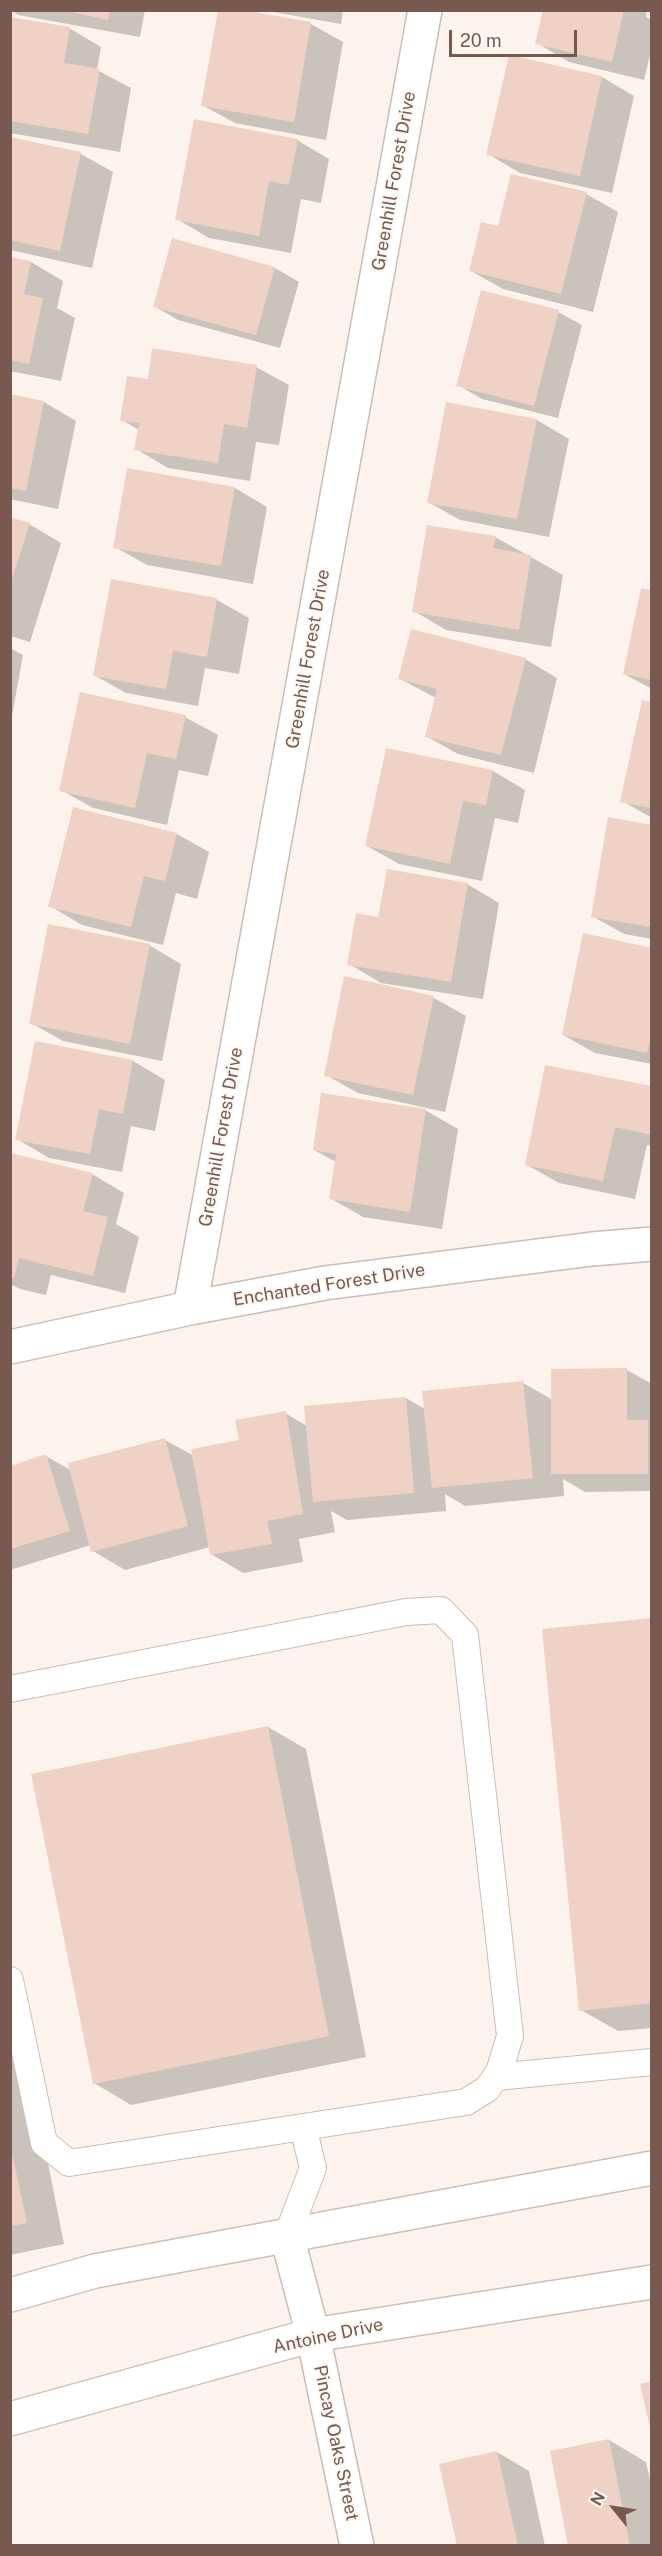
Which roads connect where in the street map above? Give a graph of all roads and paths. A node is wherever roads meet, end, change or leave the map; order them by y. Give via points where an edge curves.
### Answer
1 (425, 10) edge
2 (651, 1244) edge
3 (190, 1308) junction
4 (10, 1347) edge
5 (10, 1689) edge
6 (10, 1980) edge
7 (651, 2062) edge
8 (496, 2077) junction
9 (303, 2127) junction
10 (651, 2168) edge
11 (287, 2236) junction
12 (651, 2282) edge
13 (10, 2295) edge
14 (314, 2335) junction
15 (10, 2420) edge
16 (357, 2546) edge

1 - 3 street, Greenhill Forest Drive
2 - 3 street, Enchanted Forest Drive via 325,1283
3 - 4 street, Enchanted Forest Drive
5 - 8 lane via 406,1611 441,1610 465,1635 510,2036
6 - 9 lane via 44,2144 69,2163
7 - 8 lane
8 - 9 lane via 487,2089 466,2102
9 - 11 lane via 313,2168
10 - 11 street
11 - 13 street via 95,2271
11 - 14 street, Pincay Oaks Street
12 - 14 street, Antoine Drive
14 - 15 street, Antoine Drive
14 - 16 street, Pincay Oaks Street

